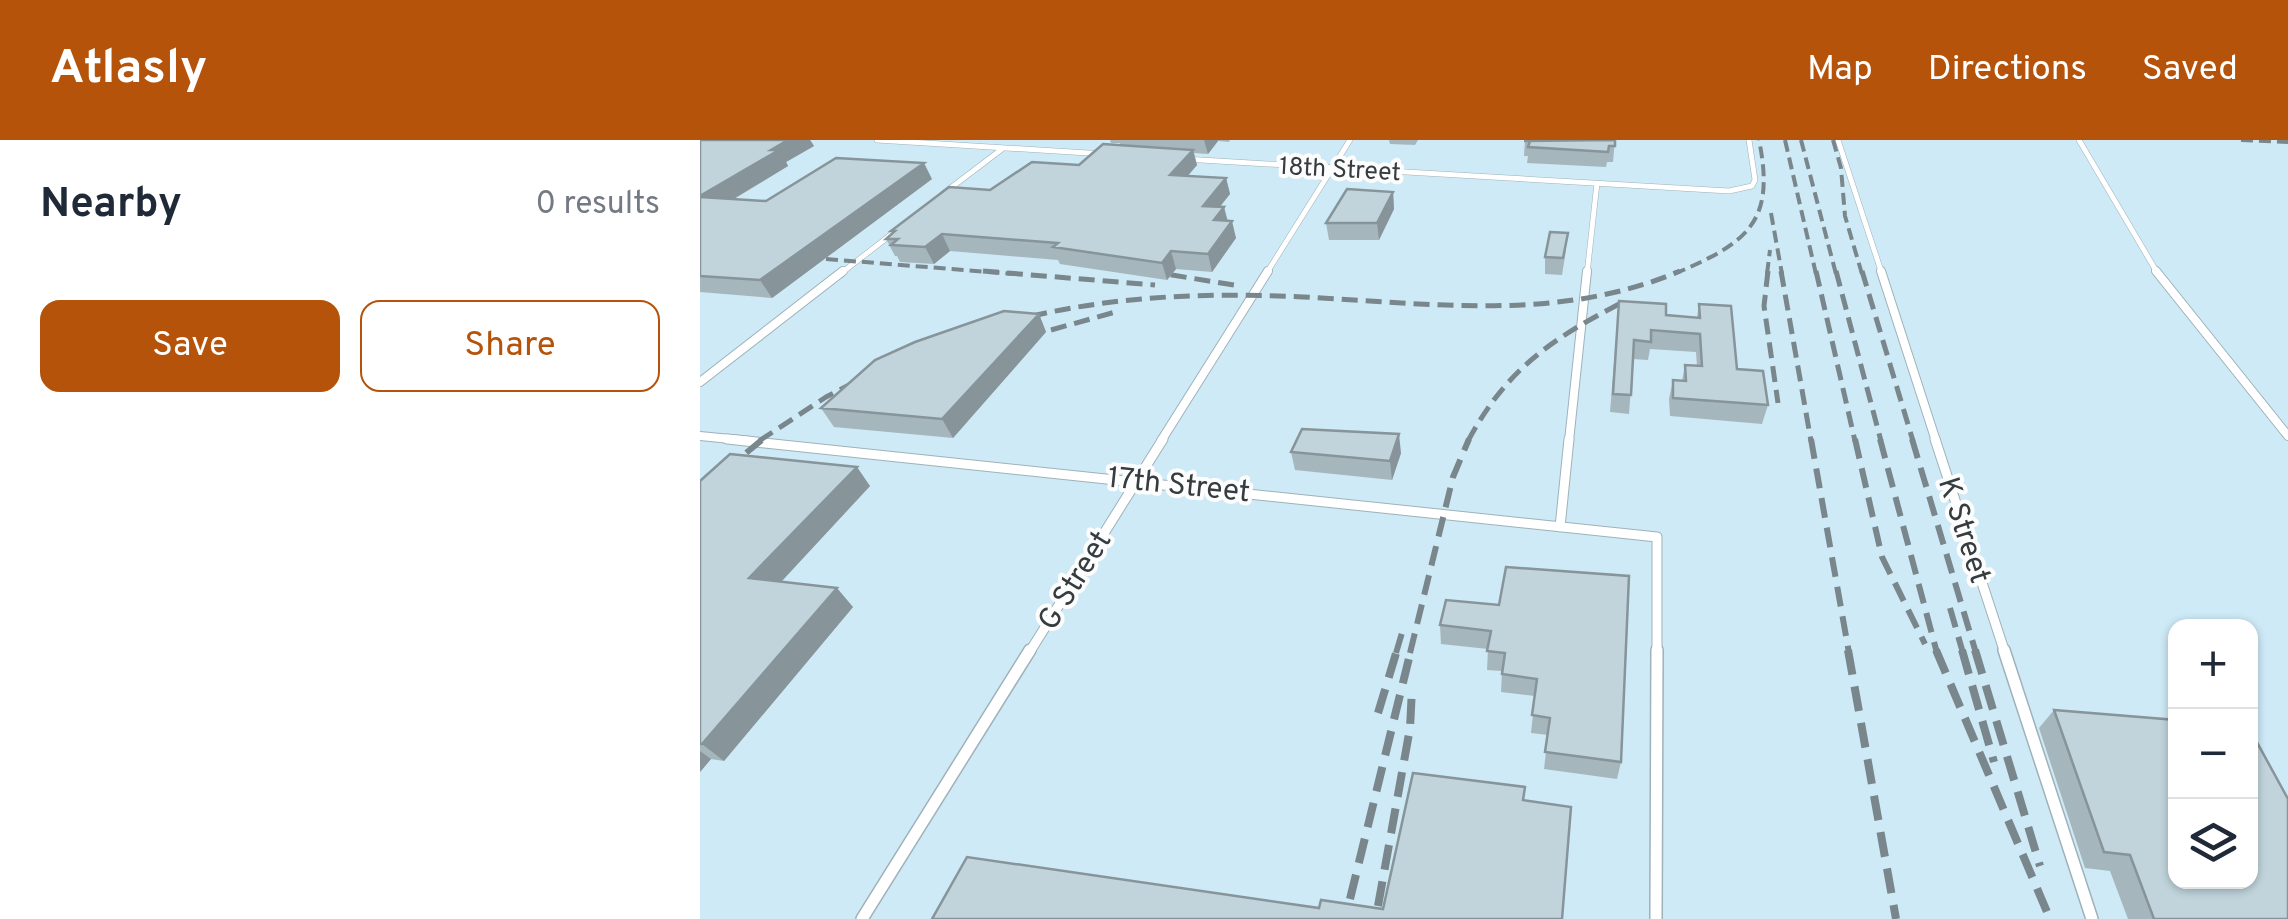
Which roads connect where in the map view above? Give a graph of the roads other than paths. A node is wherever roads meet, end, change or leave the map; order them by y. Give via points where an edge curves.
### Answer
1 (877, 140) edge
2 (1350, 140) edge
3 (1749, 140) edge
4 (1838, 140) edge
5 (2079, 140) edge
6 (1002, 148) junction
7 (1118, 155) edge
8 (1177, 159) edge
9 (1333, 168) junction
10 (1597, 183) junction
11 (939, 197) edge
12 (908, 221) edge
13 (700, 382) edge
14 (700, 436) edge
15 (2288, 436) edge
16 (1136, 479) junction
17 (1560, 526) junction
18 (862, 919) edge
19 (1656, 919) edge
20 (2092, 919) edge

1 - 6 lane
2 - 9 lane, G Street
3 - 10 lane, 18th Street via 1755,180 1742,190
4 - 20 lane, K Street
5 - 15 lane via 2158,274
6 - 7 lane
6 - 11 lane
8 - 9 lane, 18th Street
9 - 10 lane, 18th Street
9 - 16 lane, G Street
10 - 17 lane
12 - 13 lane
14 - 16 lane, 17th Street
16 - 17 lane, 17th Street
16 - 18 lane, G Street
17 - 19 lane, 17th Street via 1657,538

